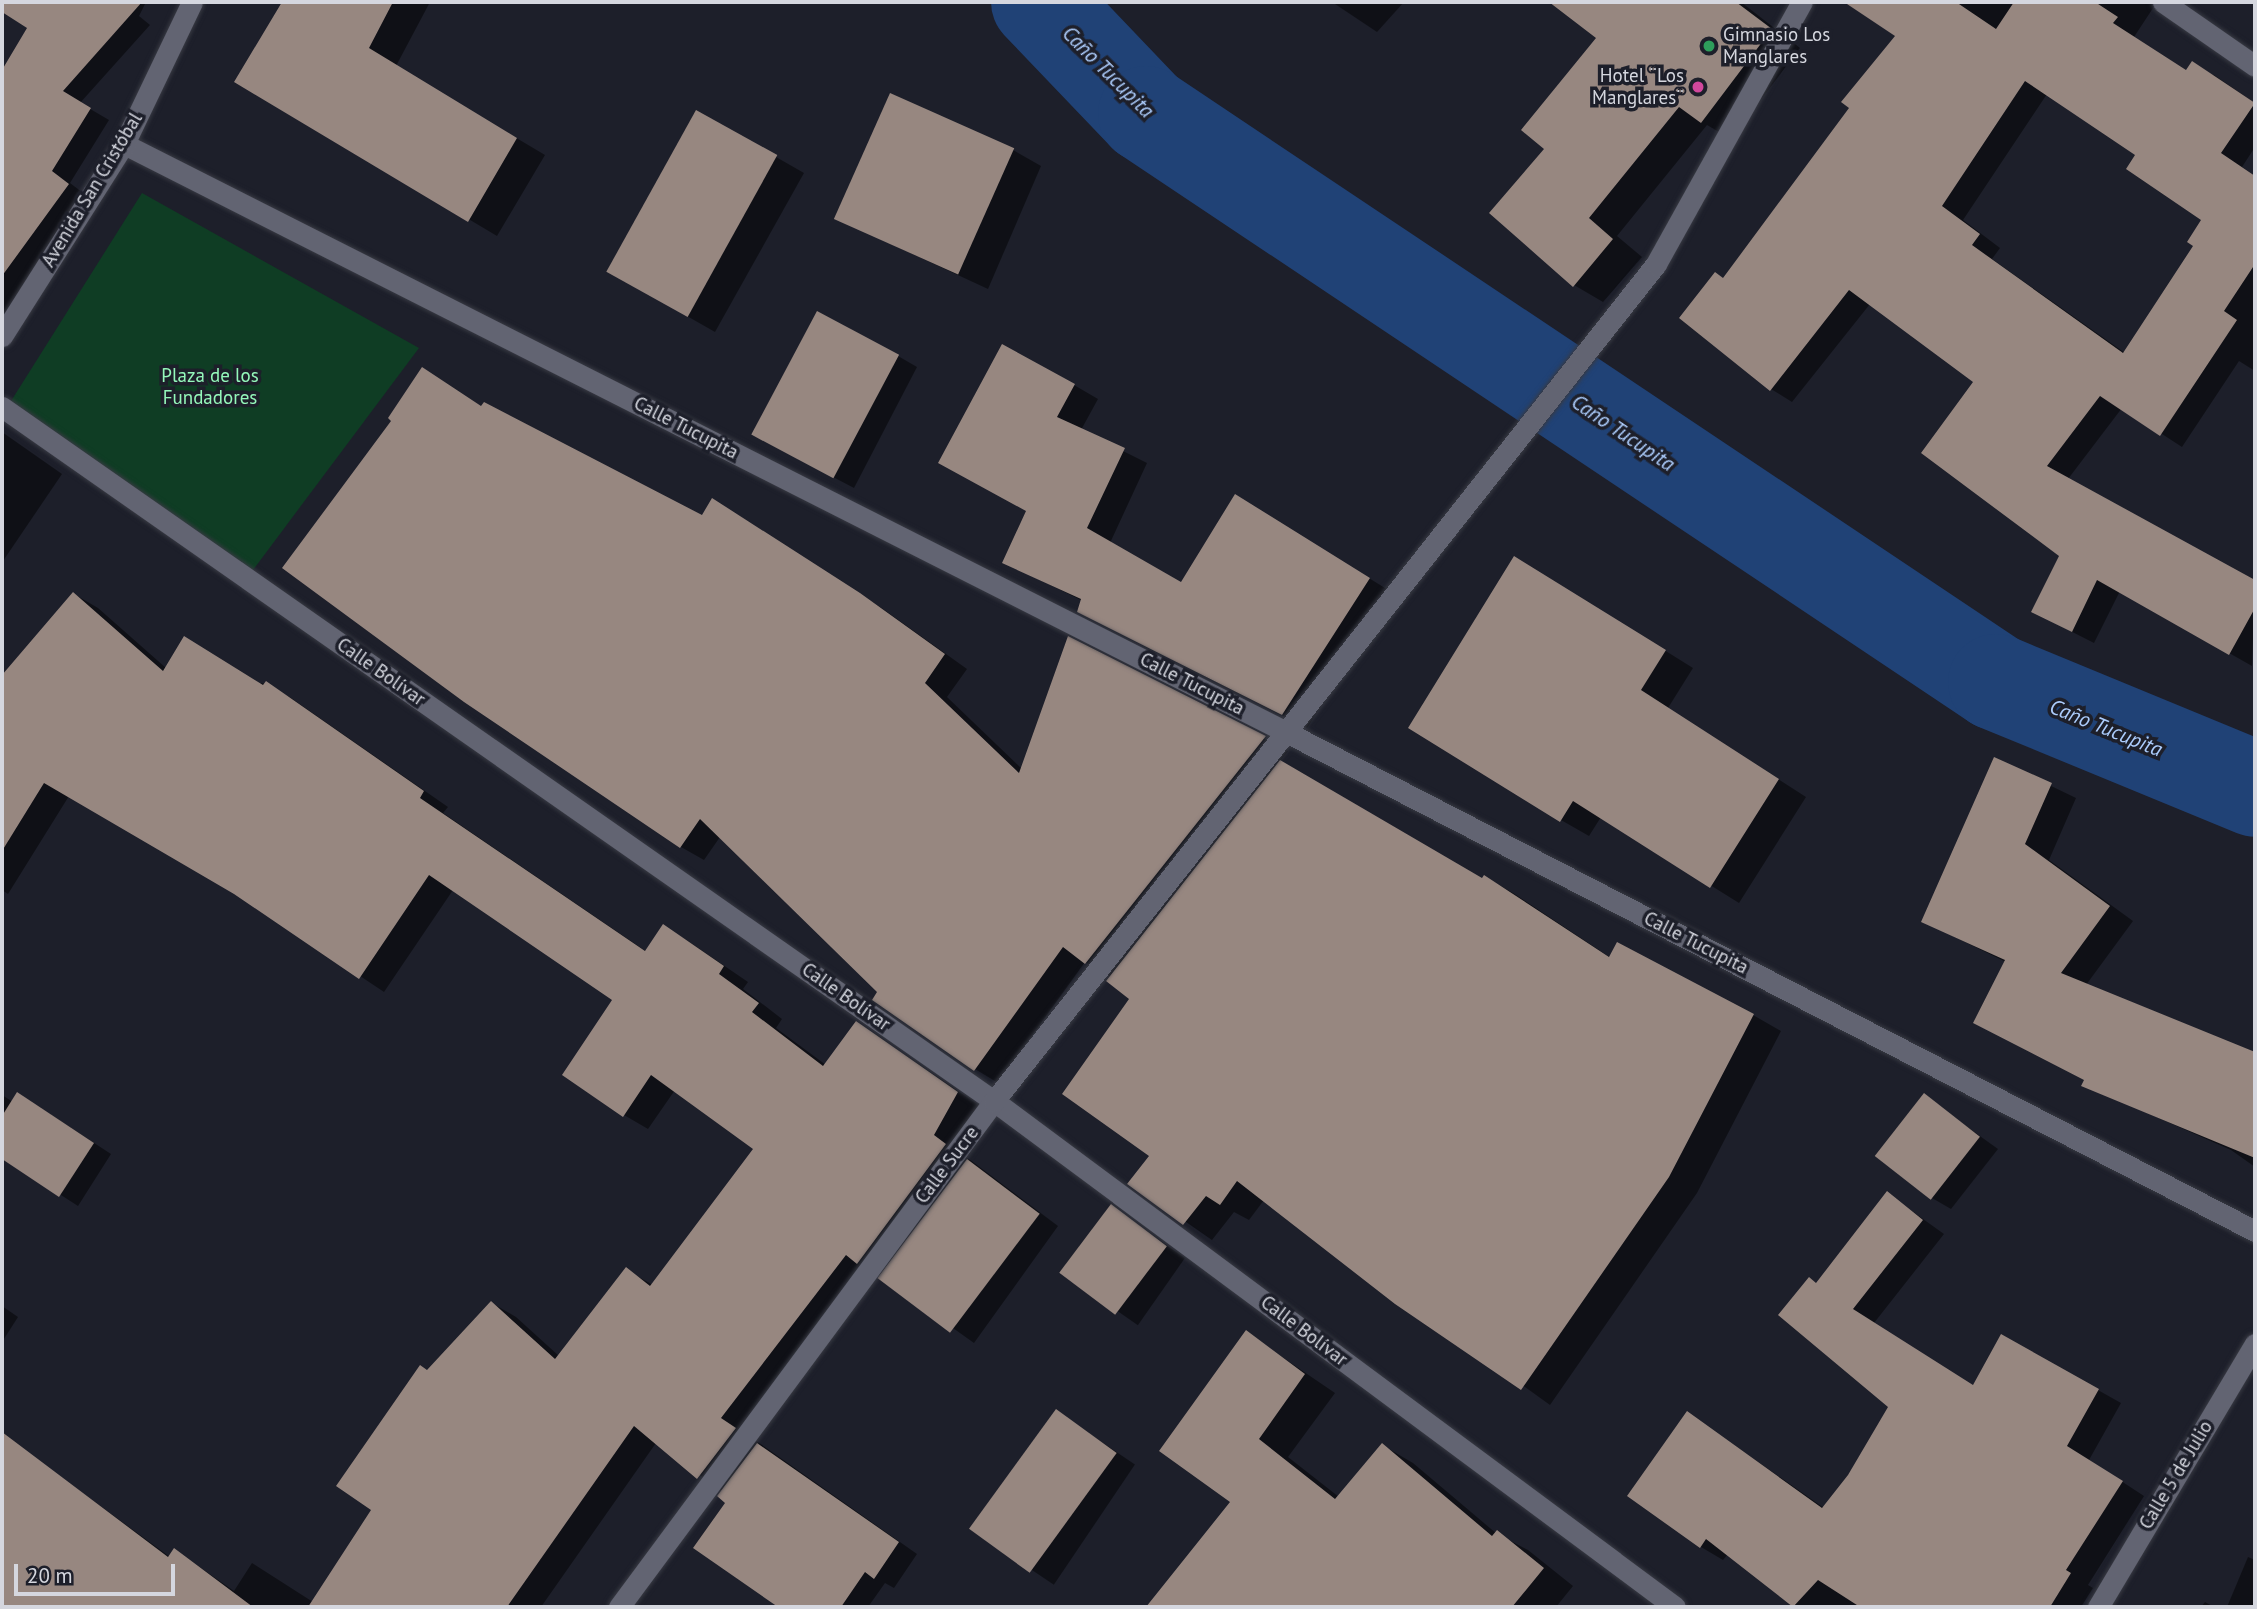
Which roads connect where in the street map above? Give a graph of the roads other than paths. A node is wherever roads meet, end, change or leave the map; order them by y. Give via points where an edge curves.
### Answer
1 (192, 2) edge
2 (1802, 2) edge
3 (2163, 2) edge
4 (2255, 66) edge
5 (124, 144) junction
6 (2, 336) edge
7 (2, 407) edge
8 (1288, 733) junction
9 (994, 1101) junction
10 (2255, 1231) edge
11 (2255, 1344) edge
12 (619, 1607) edge
13 (1675, 1607) edge
14 (2098, 1607) edge

1 - 5 street, Avenida San Cristóbal
2 - 8 street, Calle Sucre via 1656,264
3 - 4 street
5 - 6 street, Avenida San Cristóbal
5 - 8 street, Calle Tucupita
7 - 9 street, Calle Bolívar
8 - 9 street, Calle Sucre
8 - 10 street, Calle Tucupita
9 - 12 street, Calle Sucre
9 - 13 street, Calle Bolívar
11 - 14 street, Calle 5 de Julio

